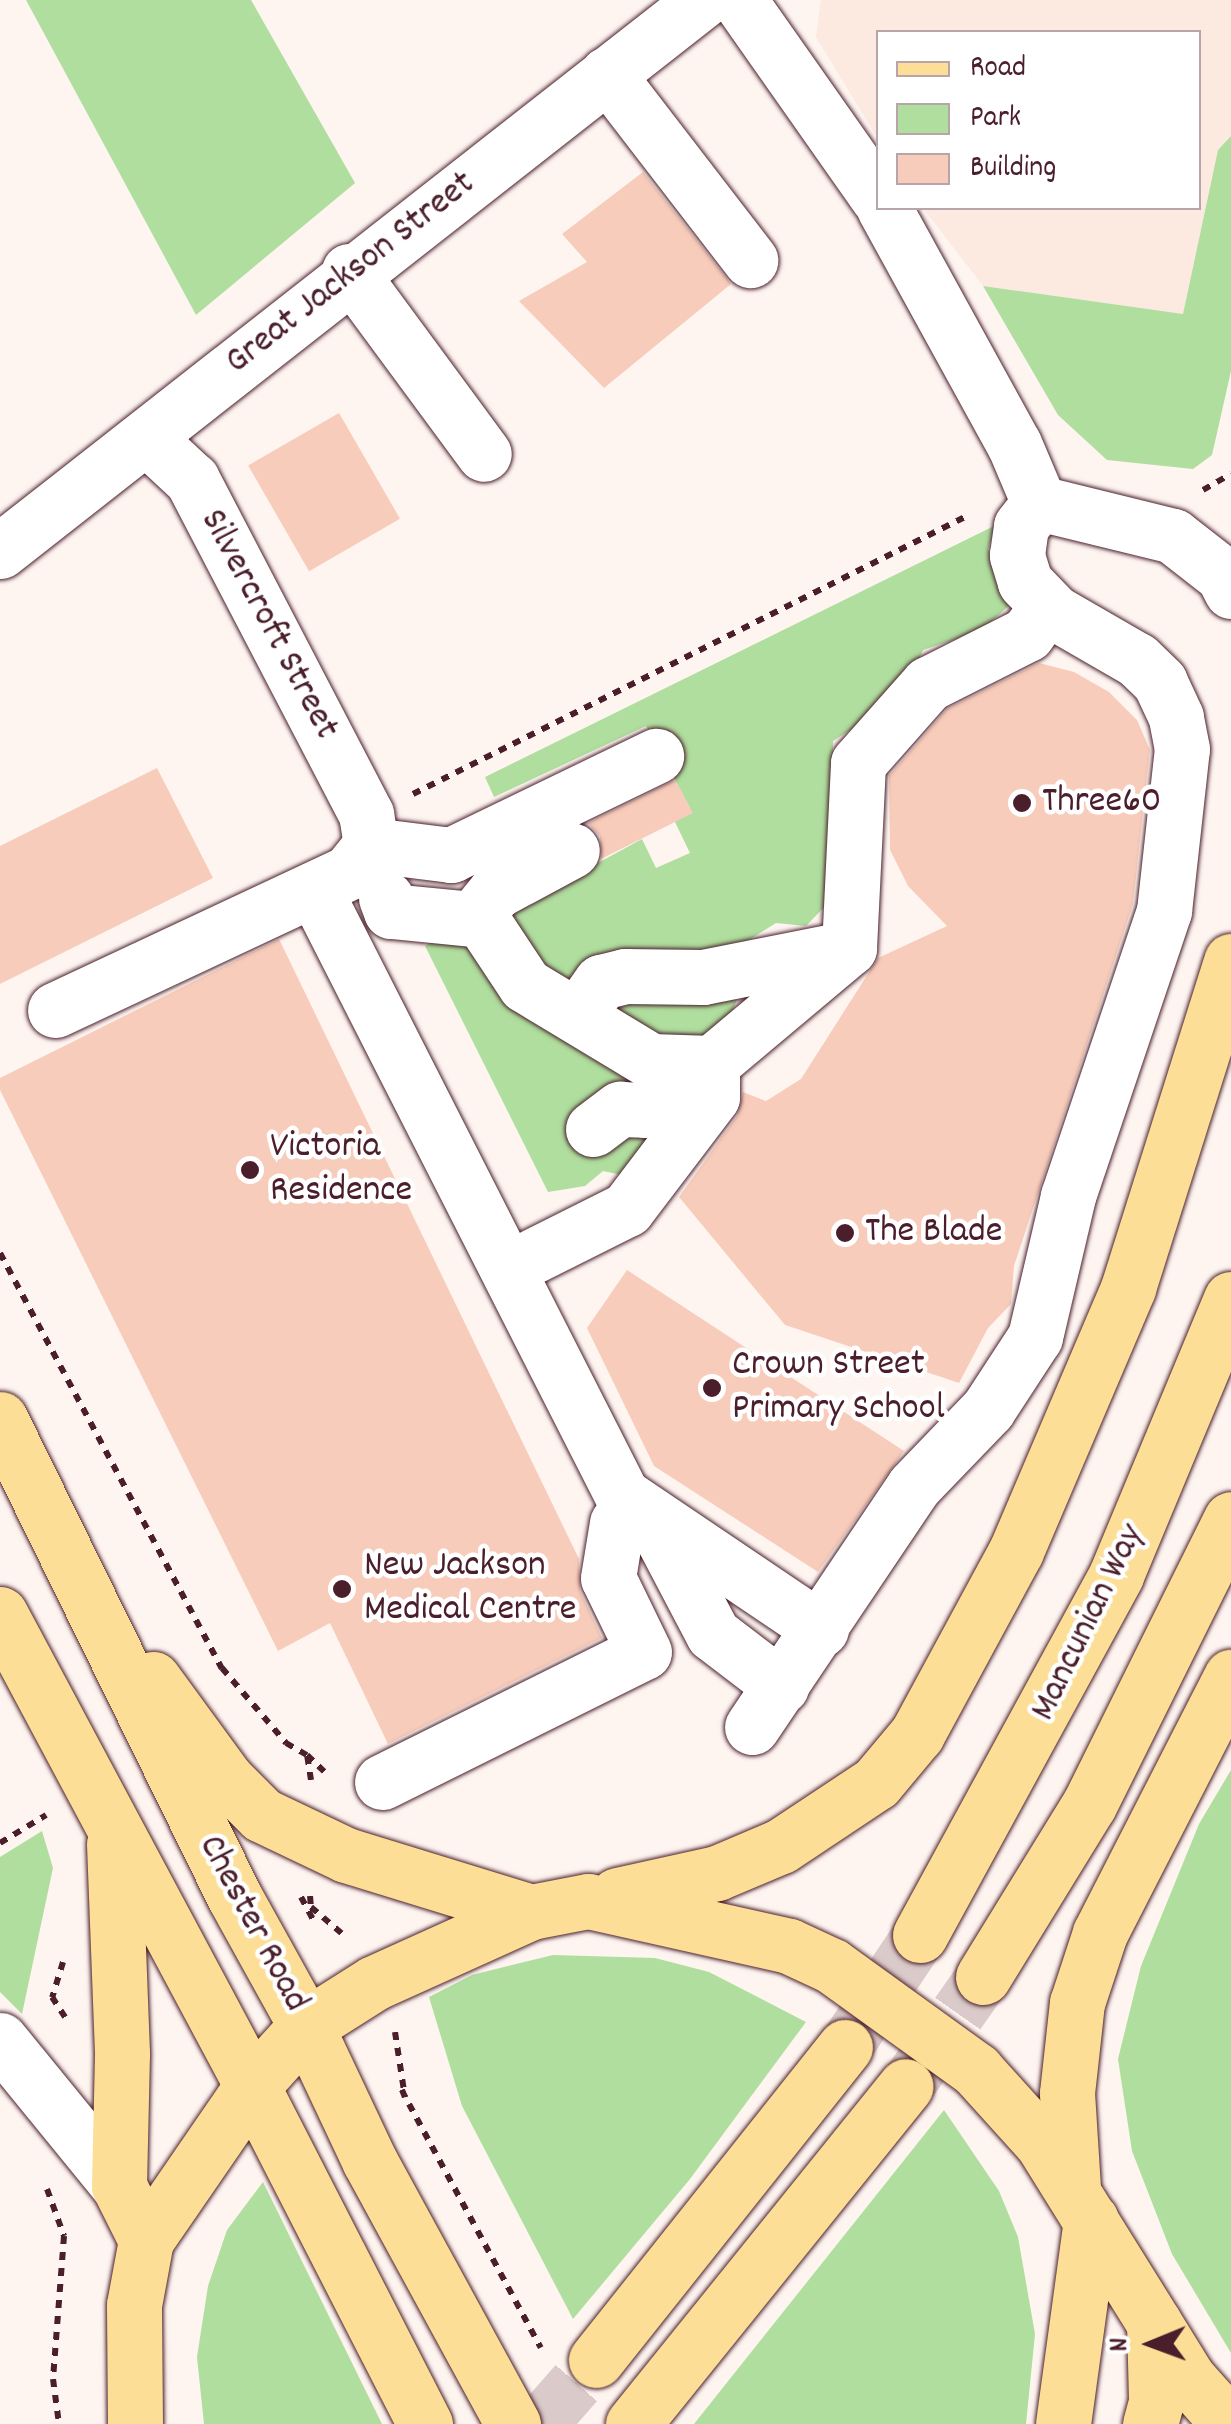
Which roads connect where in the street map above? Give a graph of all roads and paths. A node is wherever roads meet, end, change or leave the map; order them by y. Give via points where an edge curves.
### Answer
1 (704, 0) edge
2 (740, 0) edge
3 (607, 74) junction
4 (876, 188) edge
5 (888, 210) edge
6 (750, 260) dead end
7 (350, 271) junction
8 (147, 438) junction
9 (484, 454) dead end
10 (1039, 503) junction
11 (968, 515) dead end
12 (0, 551) edge
13 (1231, 591) edge
14 (1047, 606) junction
15 (656, 756) dead end
16 (380, 824) junction
17 (572, 850) dead end
18 (314, 889) junction
19 (386, 898) dead end
20 (472, 918) junction
21 (849, 948) junction
22 (1231, 961) edge
23 (55, 1010) dead end
24 (579, 1013) junction
25 (712, 1072) junction
26 (593, 1129) dead end
27 (0, 1253) edge
28 (533, 1256) dead end
29 (1231, 1299) edge
30 (0, 1419) edge
31 (634, 1519) junction
32 (1231, 1519) edge
33 (0, 1614) edge
34 (105, 1624) junction
35 (822, 1629) junction
36 (1231, 1677) edge
37 (307, 1755) dead end
38 (382, 1782) dead end
39 (54, 1811) dead end
40 (114, 1836) junction
41 (0, 1843) edge
42 (310, 1891) dead end
43 (588, 1901) junction
44 (531, 1912) junction
45 (920, 1934) tunnel mouth
46 (356, 1946) dead end
47 (983, 1977) tunnel mouth
48 (390, 2020) dead end
49 (306, 2026) junction
50 (0, 2040) edge
51 (845, 2047) tunnel mouth
52 (390, 2066) dead end
53 (252, 2086) junction
54 (906, 2086) tunnel mouth
55 (405, 2096) junction
56 (41, 2173) dead end
57 (119, 2186) junction
58 (1082, 2205) junction
59 (146, 2240) junction
60 (1154, 2323) junction
61 (570, 2357) joint
62 (58, 2424) edge
63 (135, 2424) edge
64 (425, 2424) edge
65 (513, 2424) edge
66 (634, 2424) edge
67 (1063, 2424) edge
68 (1150, 2424) edge
69 (1230, 2424) edge

1 - 3 street, Great Jackson Street
2 - 4 street
3 - 6 street
3 - 7 street, Great Jackson Street
5 - 10 street
7 - 8 street, Great Jackson Street
7 - 9 street
8 - 12 street, Great Jackson Street
8 - 16 street, Silvercroft Street via 192,480
10 - 13 street via 1173,536 1223,574
10 - 14 street via 1021,526 1017,555 1025,582
11 - 16 path
14 - 21 street via 1027,634 928,684 858,763
14 - 35 street via 1137,660 1160,682 1176,717 1182,749 1164,911 1068,1196 1034,1338 988,1409 914,1486
15 - 16 street via 450,856
16 - 18 street via 349,872
17 - 20 street via 496,891
18 - 23 street
18 - 31 street
19 - 20 street via 392,911
20 - 24 street via 482,920 525,985
21 - 24 street via 703,977 601,982
21 - 25 street
22 - 43 main road via 1128,1288 965,1655 917,1734 876,1783 781,1846 716,1873
24 - 25 street via 650,1062
25 - 26 street via 645,1110 620,1108
25 - 28 street via 712,1097 627,1210
27 - 37 path via 222,1668 286,1743
29 - 45 main road, Mancunian Way via 1176,1444 1101,1606
30 - 34 main road, Chester Road
31 - 35 street
31 - 35 street via 767,1706
31 - 38 street via 608,1578 644,1652
32 - 47 main road via 1089,1805
33 - 40 main road, Chester Road
34 - 44 main road via 262,1815 346,1854
34 - 49 main road, Chester Road via 234,1896
36 - 58 main road via 1100,1932 1077,2003 1067,2093
39 - 41 path
40 - 53 main road, Chester Road
40 - 57 main road
42 - 46 path via 311,1907
43 - 44 main road
43 - 58 main road via 746,1933 832,1966 976,2070 1014,2108
44 - 49 main road via 374,1982
48 - 55 path via 402,2050
49 - 53 main road
49 - 65 main road, Chester Road via 369,2160
50 - 57 street
51 - 61 main road
52 - 55 path
53 - 59 main road
53 - 64 main road, Chester Road
54 - 66 main road
55 - 61 path
56 - 62 path via 64,2236 53,2379
57 - 59 main road
58 - 60 main road
58 - 67 main road
59 - 63 main road via 134,2305
60 - 68 main road via 1156,2402
60 - 69 main road via 1188,2378

